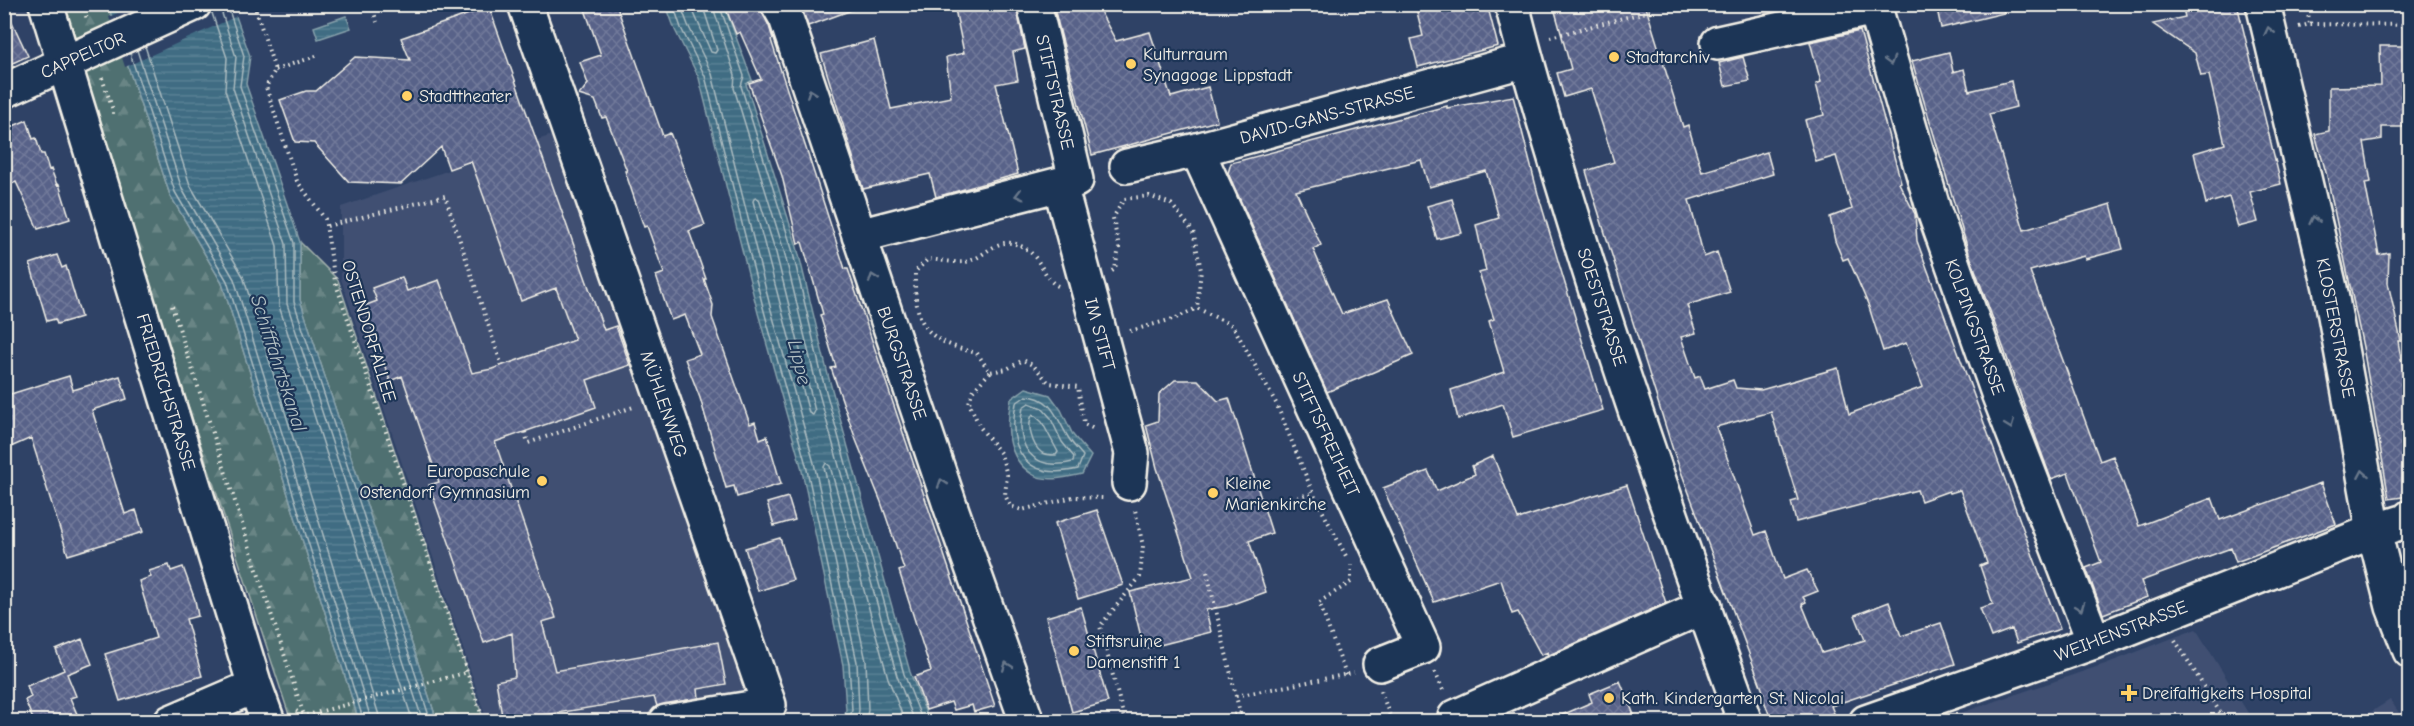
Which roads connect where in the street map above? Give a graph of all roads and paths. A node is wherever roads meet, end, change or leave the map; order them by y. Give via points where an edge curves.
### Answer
1 (46, 4) edge
2 (194, 4) edge
3 (254, 4) edge
4 (371, 4) edge
5 (525, 4) edge
6 (778, 4) edge
7 (1034, 4) edge
8 (1512, 4) edge
9 (2306, 4) edge
10 (1875, 6) edge
11 (1654, 10) dead end
12 (2266, 20) edge
13 (377, 22) dead end
14 (2310, 24) junction
15 (2409, 25) edge
16 (1718, 43) dead end
17 (1523, 52) junction
18 (319, 55) dead end
19 (65, 62) junction
20 (275, 70) junction
21 (4, 91) edge
22 (1197, 150) junction
23 (1127, 166) dead end
24 (1068, 182) junction
25 (327, 226) junction
26 (859, 236) junction
27 (1087, 288) junction
28 (169, 296) dead end
29 (1197, 308) junction
30 (1106, 358) junction
31 (502, 366) dead end
32 (990, 372) junction
33 (1078, 387) junction
34 (662, 397) junction
35 (525, 432) dead end
36 (1126, 432) junction
37 (1128, 483) junction
38 (1312, 493) junction
39 (1263, 507) dead end
40 (2409, 517) edge
41 (2374, 531) junction
42 (1207, 572) dead end
43 (1705, 606) junction
44 (2160, 616) junction
45 (2094, 642) junction
46 (1423, 647) junction
47 (2409, 651) edge
48 (1372, 667) joint
49 (468, 672) junction
50 (1346, 675) junction
51 (255, 686) junction
52 (1236, 696) junction
53 (2409, 710) edge
54 (304, 716) junction
55 (1455, 717) joint
56 (171, 722) edge
57 (268, 722) edge
58 (306, 722) edge
59 (484, 722) edge
60 (666, 722) edge
61 (1027, 722) edge
62 (1125, 722) edge
63 (1209, 722) edge
64 (1745, 722) edge
65 (1866, 722) edge
66 (2226, 722) edge
67 (2391, 722) edge

1 - 19 street, FRIEDRICHSTRASSE
2 - 19 street, CAPPELTOR
3 - 20 path, OSTENDORFALLEE
4 - 13 path
5 - 34 street, MÜHLENWEG
26 -> 6 street, BURGSTRASSE
7 - 24 street, STIFTSTRASSE
8 - 17 street, SOESTSTRASSE
9 - 14 path
10 - 16 street
10 -> 45 street, KOLPINGSTRASSE via 1934,211 1998,393
11 - 17 path
12 - 14 path
41 -> 12 street, KLOSTERSTRASSE via 2330,288
14 - 15 path
17 - 22 street, DAVID-GANS-STRASSE
17 - 43 street, SOESTSTRASSE via 1608,330
18 - 20 path
19 - 21 street, CAPPELTOR
19 - 51 street, FRIEDRICHSTRASSE
20 - 25 path, OSTENDORFALLEE via 266,87 297,180
22 - 23 street, DAVID-GANS-STRASSE
22 - 46 street, STIFTSFREIHEIT
24 -> 26 street
24 - 27 street, IM STIFT
25 - 31 path via 445,196
25 - 49 path, OSTENDORFALLEE via 335,281
61 -> 26 street, BURGSTRASSE
27 - 29 path via 1115,269 1119,248 1113,218 1124,199 1149,196 1171,204 1192,231 1202,270
27 - 30 street, IM STIFT
27 - 32 path via 1070,292 1052,283 1039,260 1020,245 999,243 967,262 928,259 915,272 915,300 928,332 951,347 977,353
28 - 54 path
29 - 30 path via 1120,334
29 - 38 path via 1233,326 1276,403
30 - 33 path
30 - 36 street, IM STIFT
32 - 33 path via 1023,360 1049,383
32 - 37 path via 972,392 969,403 1001,454 1007,475 1005,495 1010,506 1022,510 1073,497 1104,498 1120,492
33 - 36 path via 1084,423 1107,437
34 - 35 path via 528,443
34 - 60 street, MÜHLENWEG via 770,705
36 - 37 street, IM STIFT via 1132,453
37 - 62 path via 1143,546 1140,577 1100,626
38 - 39 path
38 - 50 path via 1352,567 1351,582 1319,602
40 - 41 street, WEIHENSTRASSE
41 - 44 street, WEIHENSTRASSE
41 - 47 street, KLOSTERSTRASSE via 2393,607
42 - 52 path
43 - 55 street
43 - 64 street, SOESTSTRASSE
44 - 45 street, WEIHENSTRASSE
44 - 66 path
45 - 65 street, WEIHENSTRASSE
46 - 48 street
46 - 55 path
48 - 50 path
49 - 54 path
49 - 59 path, OSTENDORFALLEE
50 - 52 path
51 - 56 street
51 - 57 street, FRIEDRICHSTRASSE
52 - 63 path via 1240,713
53 - 67 path
54 - 58 path

